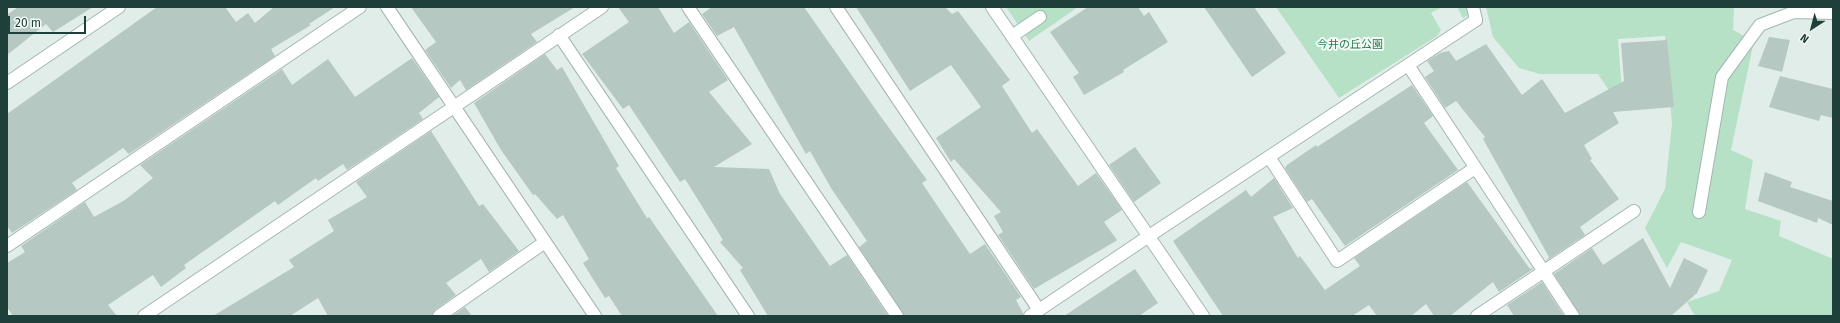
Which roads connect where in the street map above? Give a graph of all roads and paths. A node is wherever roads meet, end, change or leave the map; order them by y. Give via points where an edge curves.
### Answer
1 (119, 7) edge
2 (360, 7) edge
3 (387, 7) edge
4 (602, 7) edge
5 (688, 7) edge
6 (836, 7) edge
7 (992, 7) edge
8 (1473, 7) edge
9 (1833, 13) edge
10 (1040, 17) dead end
11 (559, 35) junction
12 (1012, 36) junction
13 (1408, 65) junction
14 (7, 83) edge
15 (454, 107) junction
16 (1269, 157) junction
17 (1475, 168) junction
18 (1634, 211) dead end
19 (1699, 212) dead end
20 (1149, 236) junction
21 (545, 242) junction
22 (7, 246) edge
23 (1544, 272) junction
24 (1035, 313) edge
25 (144, 316) edge
26 (439, 316) edge
27 (595, 316) edge
28 (748, 316) edge
29 (897, 316) edge
30 (1203, 316) edge
31 (1477, 316) edge
32 (1573, 316) edge

1 - 14 street
2 - 22 street
3 - 15 street
4 - 11 street
5 - 29 street
6 - 24 street
7 - 12 street
8 - 13 street via 1476,20
9 - 19 street via 1794,12 1760,25 1722,77
10 - 12 street
11 - 15 street
11 - 28 street
12 - 20 street
13 - 16 street
13 - 17 street
15 - 21 street
15 - 25 street
16 - 17 street via 1337,261
16 - 20 street
17 - 23 street
18 - 23 street
20 - 24 street
20 - 30 street
21 - 26 street
21 - 27 street
23 - 31 street
23 - 32 street

